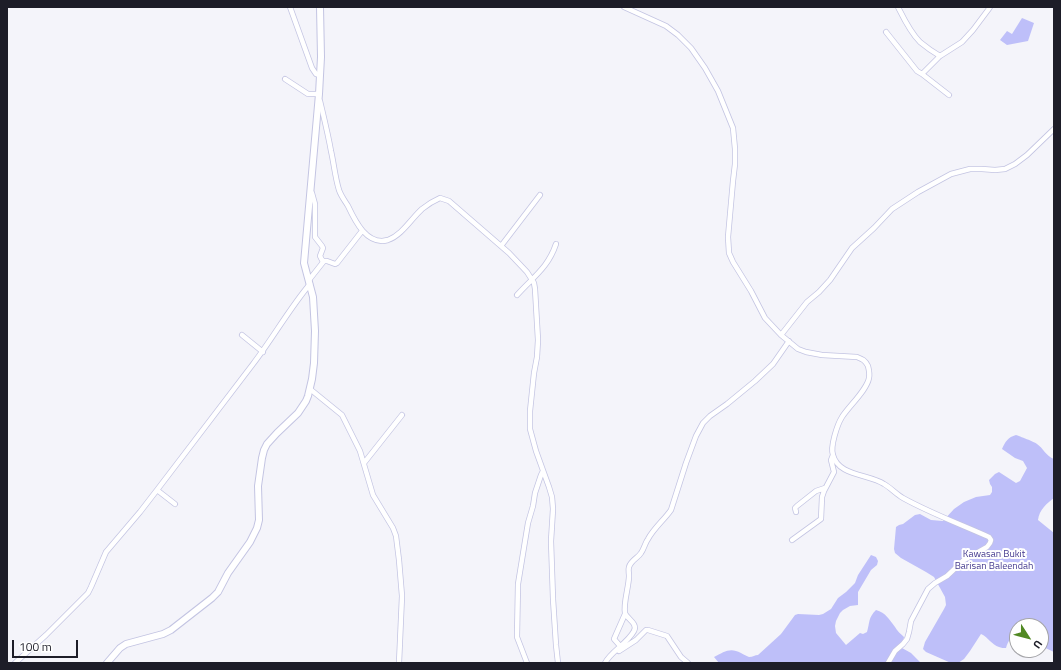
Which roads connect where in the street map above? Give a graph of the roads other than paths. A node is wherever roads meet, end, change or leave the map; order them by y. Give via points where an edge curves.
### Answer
1 (290, 7) edge
2 (320, 7) edge
3 (624, 7) edge
4 (898, 7) edge
5 (990, 7) edge
6 (886, 32) dead end
7 (940, 56) junction
8 (922, 74) junction
9 (320, 75) junction
10 (285, 78) dead end
11 (949, 95) dead end
12 (319, 96) junction
13 (1054, 129) edge
14 (311, 191) junction
15 (540, 195) dead end
16 (362, 231) junction
17 (556, 244) dead end
18 (501, 246) junction
19 (323, 262) junction
20 (532, 279) junction
21 (309, 282) junction
22 (516, 295) dead end
23 (242, 335) dead end
24 (781, 335) junction
25 (789, 341) junction
26 (263, 352) junction
27 (310, 389) junction
28 (402, 415) dead end
29 (833, 456) junction
30 (364, 463) junction
31 (543, 471) junction
32 (825, 488) junction
33 (158, 490) junction
34 (175, 504) dead end
35 (796, 512) dead end
36 (792, 540) dead end
37 (625, 614) junction
38 (621, 647) junction
39 (15, 663) edge
40 (107, 663) edge
41 (398, 663) edge
42 (526, 663) edge
43 (558, 663) edge
44 (606, 663) edge
45 (688, 663) edge
46 (888, 663) edge

1 - 9 street via 312,68
2 - 9 street
3 - 24 street via 666,26 678,35 691,48 718,92 733,128 735,149 729,253 765,318
4 - 7 street via 919,41
5 - 7 street via 962,42
6 - 8 street
7 - 8 street
8 - 11 street
9 - 12 street
10 - 12 street via 308,94
12 - 14 street
12 - 16 street via 340,192
13 - 24 street via 1027,155 1010,167 995,170 970,169 951,174 892,209 852,248 830,280 807,302
14 - 19 street via 315,204 315,237 323,248 320,256
14 - 21 street via 304,264
15 - 18 street
16 - 18 street via 381,241 392,238 422,210 440,198 449,201
16 - 19 street via 337,263
17 - 20 street via 548,263
18 - 20 street
19 - 21 street
20 - 22 street
20 - 31 street via 536,297 538,357 534,372 530,429
21 - 26 street
21 - 27 street via 313,297 314,331 314,363
23 - 26 street
24 - 25 street
25 - 29 street via 806,352 863,359 870,371 870,378 837,427
25 - 37 street via 773,364 703,423 686,463 671,510 648,538 642,552 631,563
26 - 33 street
27 - 30 street via 342,415
27 - 40 street via 298,413 264,450 258,486 258,528 218,592 171,630 126,644
28 - 30 street
29 - 32 street via 831,460 834,472
29 - 46 street via 846,470 882,483 903,498 991,540 987,547 964,560 928,589 911,621 907,639
30 - 41 street via 373,495 396,536 402,596
31 - 42 street via 528,523 518,584 517,637
31 - 43 street via 552,497 553,509 551,559
32 - 35 street via 816,491 797,506
32 - 36 street via 821,519
33 - 34 street
33 - 39 street via 106,552 88,593
37 - 38 street via 614,639
37 - 38 street via 635,629
38 - 44 street
44 - 45 street via 647,630 668,636 681,657

